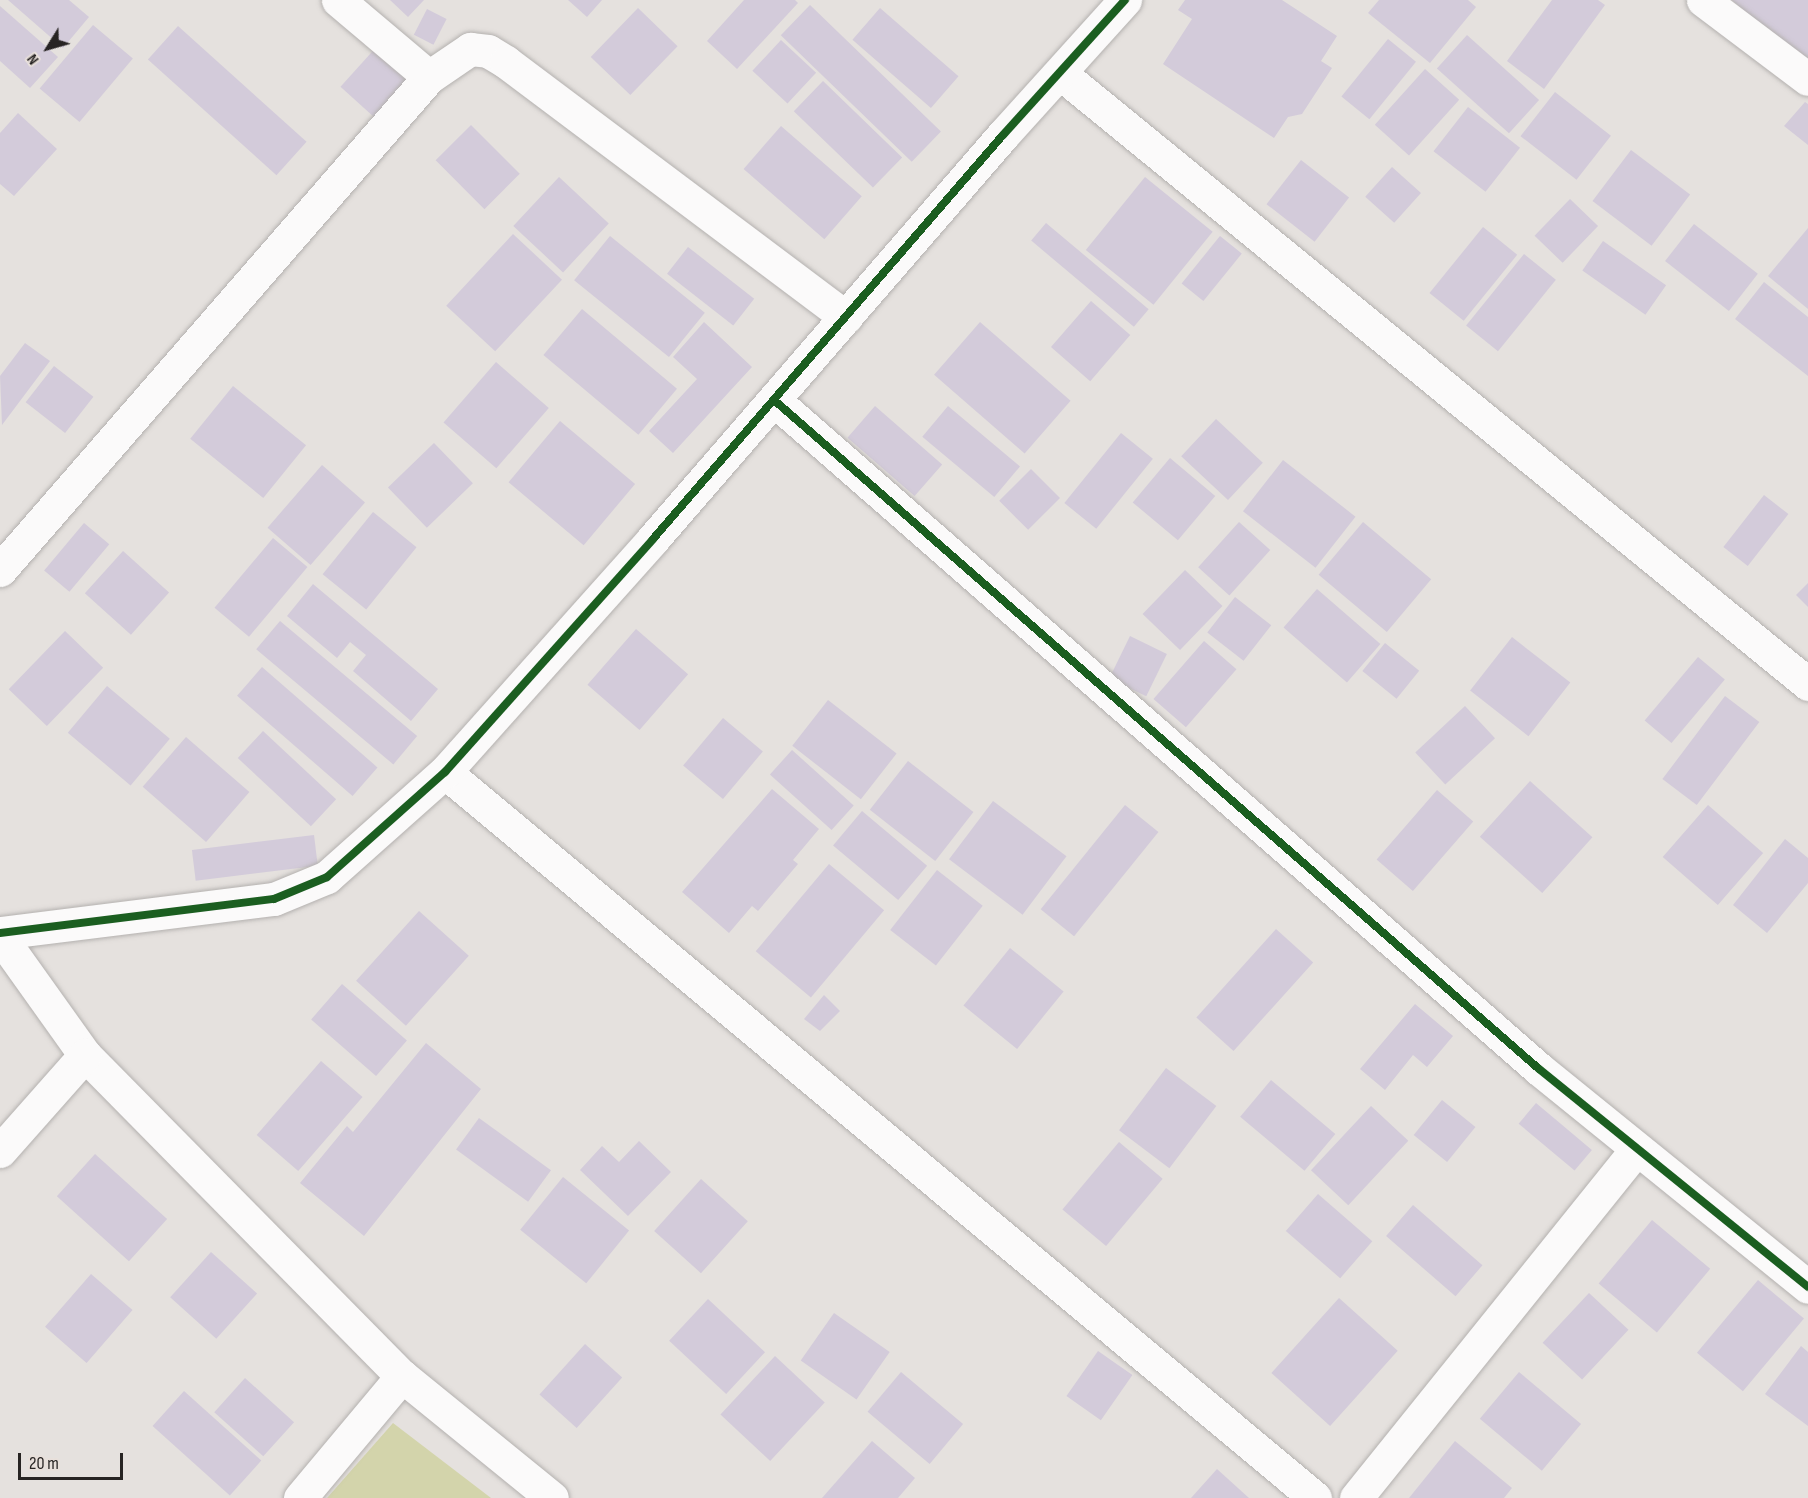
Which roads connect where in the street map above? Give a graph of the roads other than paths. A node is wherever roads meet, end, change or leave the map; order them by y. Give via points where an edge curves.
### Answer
1 (338, 0) edge
2 (1125, 0) edge
3 (1703, 0) edge
4 (1060, 73) junction
5 (429, 77) junction
6 (1808, 79) edge
7 (846, 317) junction
8 (774, 400) junction
9 (0, 570) edge
10 (1808, 684) edge
11 (445, 772) junction
12 (0, 934) edge
13 (85, 1055) junction
14 (1637, 1149) junction
15 (0, 1151) edge
16 (1808, 1287) edge
17 (402, 1376) junction
18 (300, 1498) edge
19 (552, 1498) edge
20 (1315, 1498) edge
21 (1356, 1498) edge

1 - 5 street
2 - 4 street
3 - 6 street
4 - 7 street
4 - 10 street
5 - 7 street via 470,49 488,51
5 - 9 street
7 - 8 street
8 - 11 street
8 - 14 street via 1539,1069
11 - 12 street via 327,877 274,899
11 - 20 street
12 - 13 street
13 - 15 street
13 - 17 street
14 - 16 street
14 - 21 street
17 - 18 street
17 - 19 street

